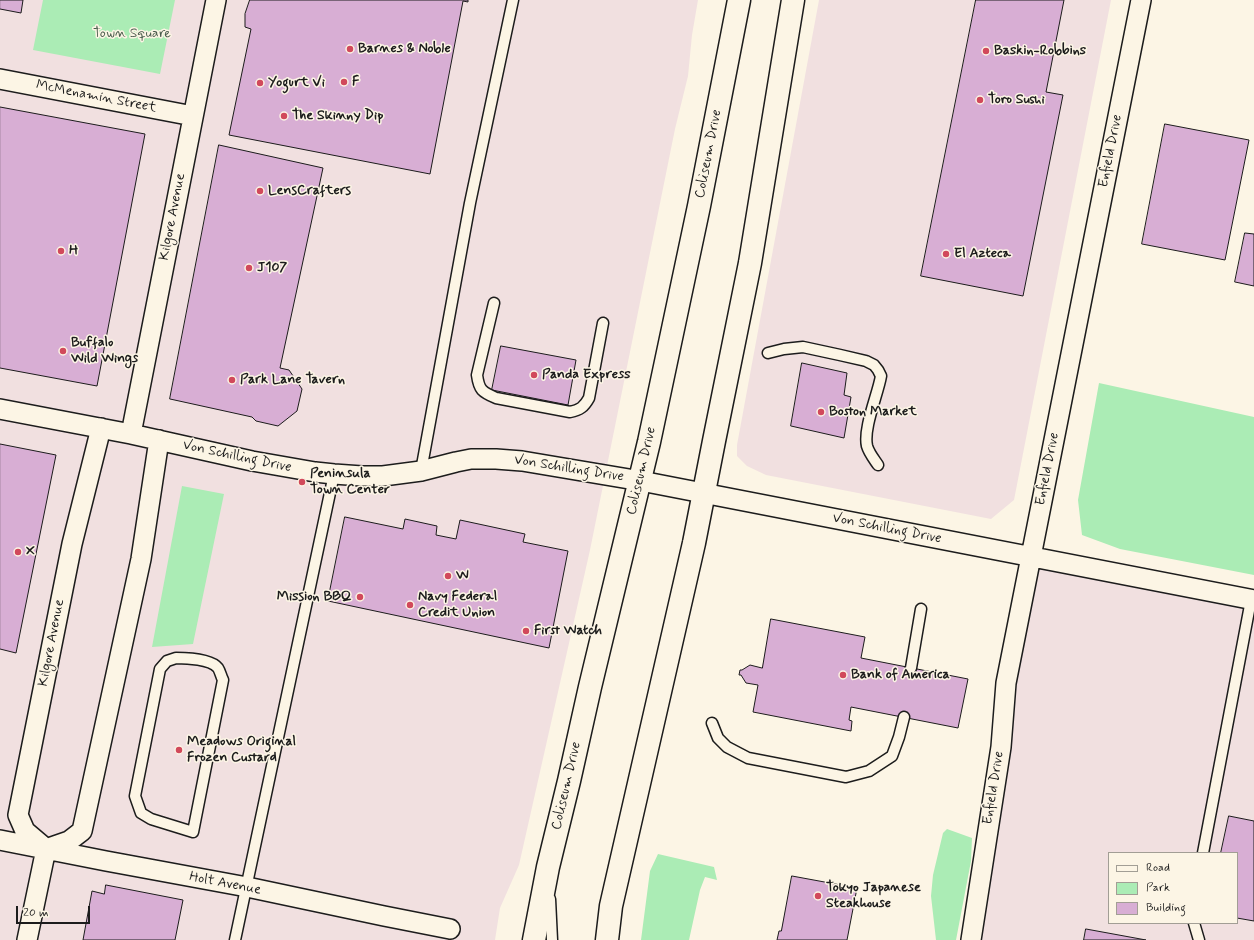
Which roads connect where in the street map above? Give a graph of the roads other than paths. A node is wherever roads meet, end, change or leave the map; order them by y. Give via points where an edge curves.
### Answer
1 (216, 0) edge
2 (513, 0) edge
3 (739, 0) edge
4 (793, 0) edge
5 (1141, 0) edge
6 (0, 79) edge
7 (193, 116) junction
8 (494, 303) dead end
9 (603, 324) dead end
10 (768, 353) dead end
11 (0, 409) edge
12 (101, 428) junction
13 (131, 434) junction
14 (160, 440) junction
15 (878, 465) dead end
16 (421, 471) junction
17 (334, 474) junction
18 (641, 481) junction
19 (704, 494) junction
20 (1031, 557) junction
21 (1252, 600) edge
22 (921, 608) dead end
23 (911, 668) dead end
24 (904, 717) dead end
25 (712, 723) dead end
26 (193, 832) joint
27 (0, 840) edge
28 (46, 849) junction
29 (1202, 852) edge
30 (548, 867) junction
31 (247, 887) junction
32 (1194, 924) edge
33 (450, 929) dead end
34 (28, 940) edge
35 (235, 940) edge
36 (534, 940) edge
37 (552, 940) edge
38 (607, 940) edge
39 (971, 940) edge
40 (1199, 940) edge

1 - 7 street, Kilgore Avenue
2 - 16 lane via 470,203
3 - 18 street, Coliseum Drive
4 - 19 street via 750,263
5 - 20 street, Enfield Drive
6 - 7 street, McMenamin Street
7 - 13 street, Kilgore Avenue
8 - 9 lane via 478,385 485,393 496,398 570,412 585,406 589,398
10 - 15 lane via 803,347 866,361 878,370 881,376 867,446
11 - 12 street, Von Schilling Drive
12 - 13 street, Von Schilling Drive
12 - 28 street, Kilgore Avenue via 72,544 18,815 26,831
13 - 14 street, Von Schilling Drive
14 - 17 street, Von Schilling Drive via 252,461
14 - 28 street via 141,560 82,831 69,841
16 - 17 street, Von Schilling Drive via 383,476
16 - 18 street, Von Schilling Drive via 472,459 496,459
17 - 31 lane
18 - 19 street, Von Schilling Drive
18 - 30 street, Coliseum Drive
19 - 20 street, Von Schilling Drive
19 - 38 street via 611,906
20 - 21 street, Von Schilling Drive
20 - 39 street, Enfield Drive via 1006,682 1001,747
21 - 29 lane
22 - 23 lane
24 - 25 lane via 900,737 892,756 869,771 846,777 748,758 727,747 718,738
26 - 26 lane via 222,680 218,668 210,662 176,658 167,661 160,669 135,796 141,813
27 - 28 street, Holt Avenue
28 - 31 street, Holt Avenue
28 - 34 street
30 - 36 street, Coliseum Drive
30 - 37 lane
31 - 33 street, Holt Avenue
31 - 35 lane
32 - 40 lane

